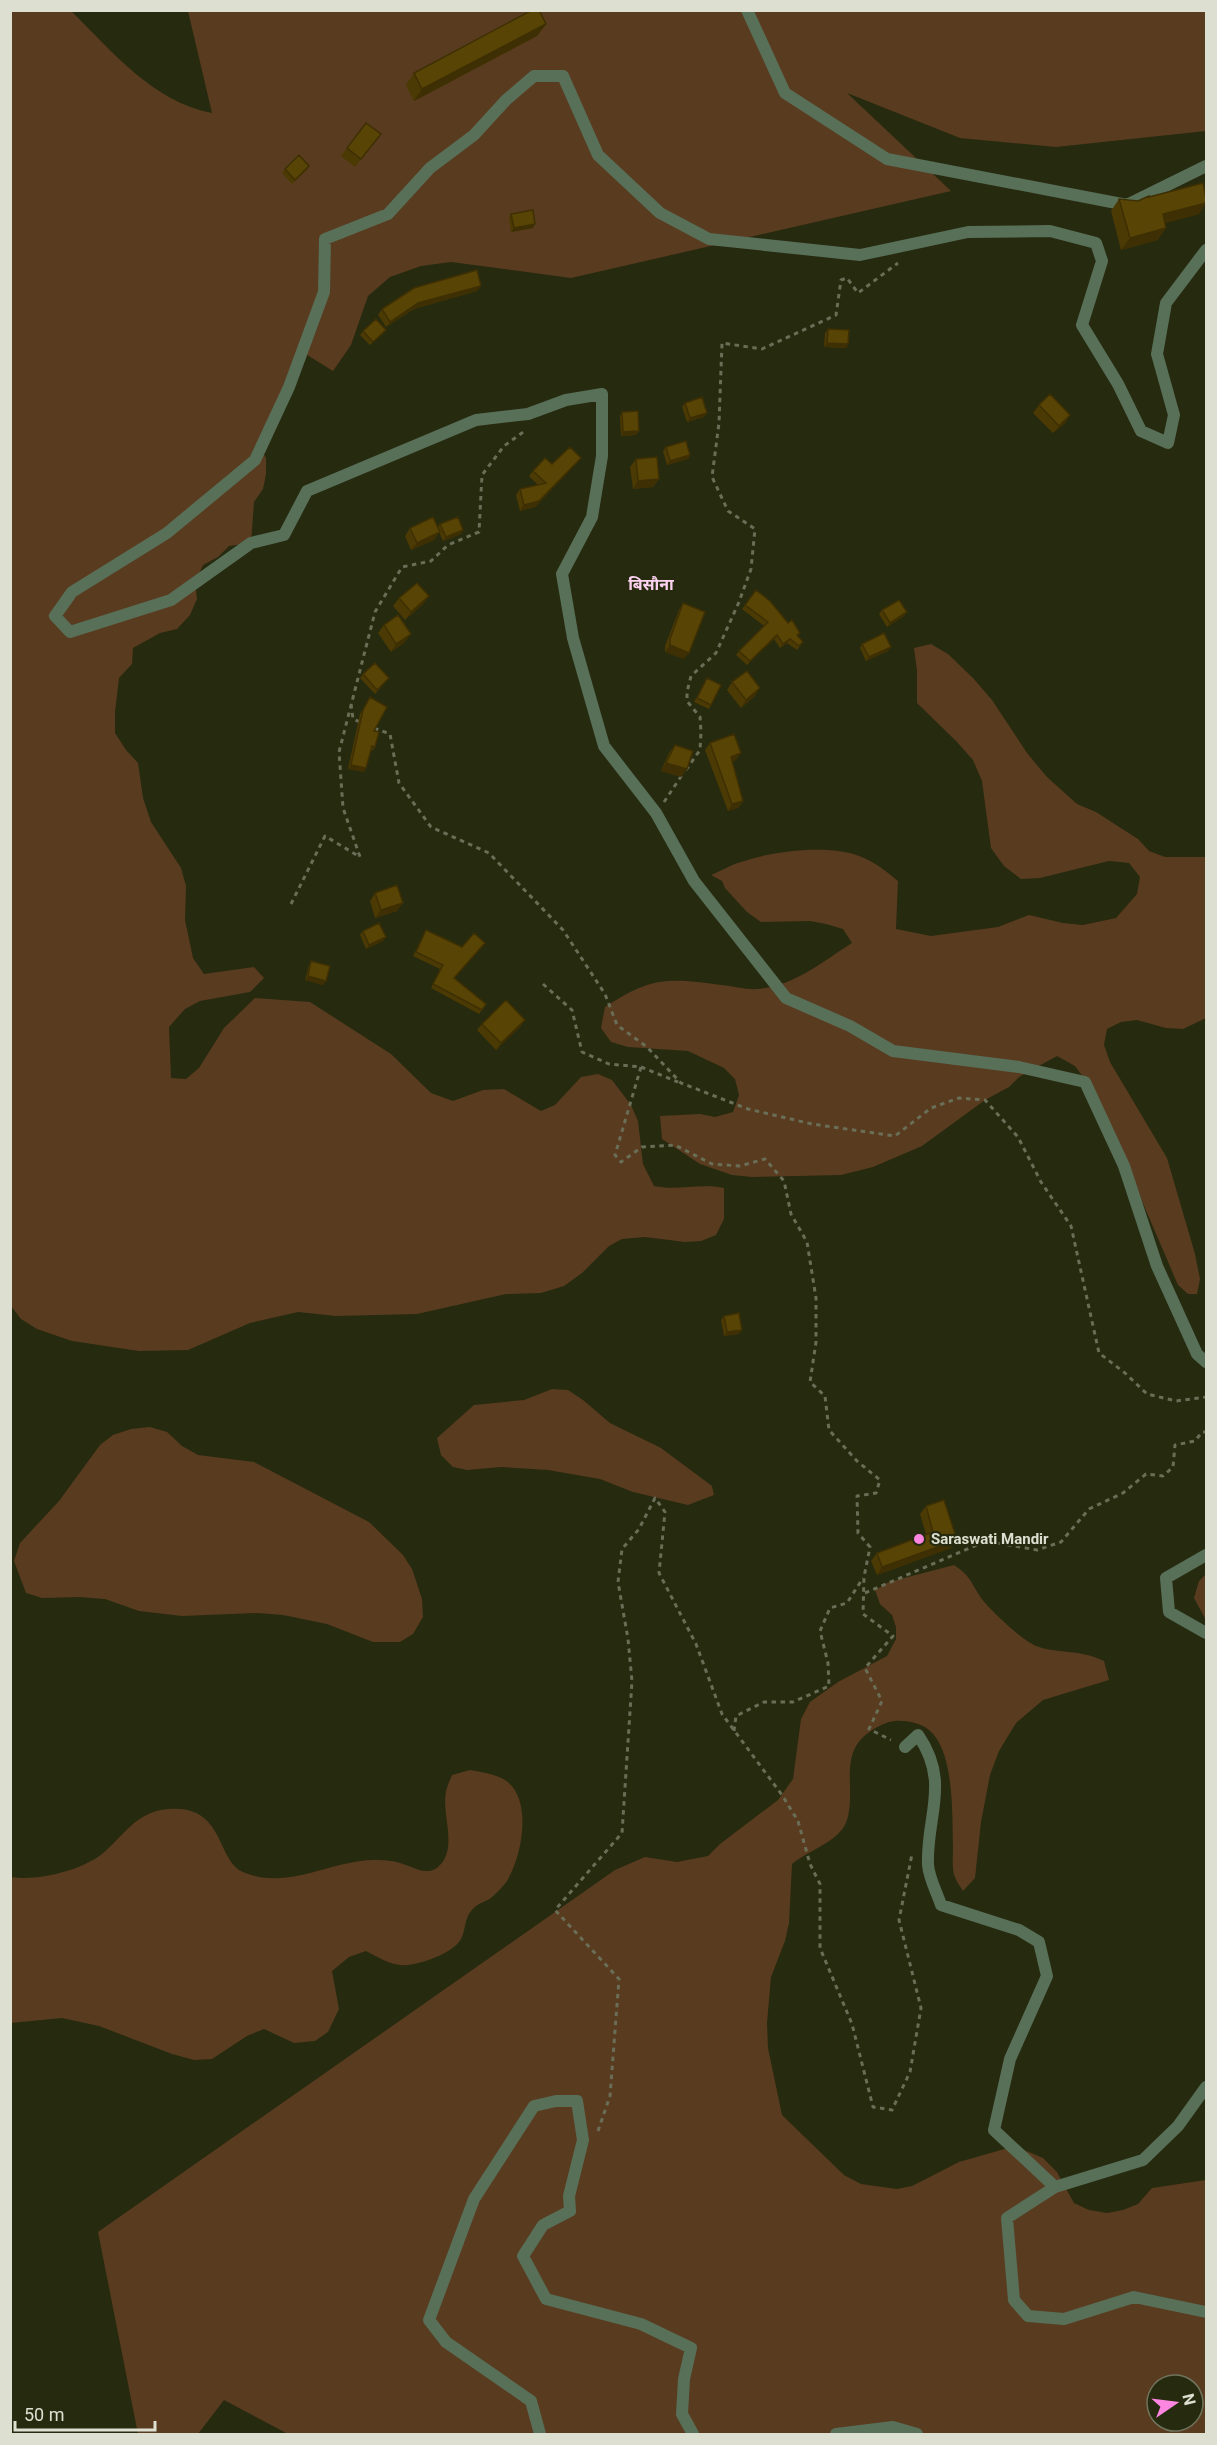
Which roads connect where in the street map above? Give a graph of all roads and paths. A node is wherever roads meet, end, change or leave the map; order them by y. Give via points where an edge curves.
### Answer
1 (747, 10) edge
2 (1206, 166) edge
3 (1206, 250) edge
4 (906, 257) dead end
5 (531, 427) dead end
6 (351, 704) junction
7 (656, 813) junction
8 (291, 904) dead end
9 (543, 984) dead end
10 (641, 1067) junction
11 (681, 1083) junction
12 (1206, 1362) edge
13 (1206, 1397) edge
14 (1206, 1432) edge
15 (1206, 1555) edge
16 (864, 1577) junction
17 (865, 1593) junction
18 (1206, 1633) edge
19 (734, 1732) junction
20 (905, 1747) joint
21 (912, 1851) dead end
22 (1206, 2087) edge
23 (596, 2137) dead end
24 (1055, 2187) junction
25 (1206, 2312) edge
26 (540, 2434) edge
27 (693, 2434) edge
28 (836, 2434) edge
29 (917, 2434) edge

1 - 2 street via 785,93 887,159 1127,205
3 - 7 street via 1166,303 1157,354 1174,415 1168,443 1141,431 1082,325 1102,261 1096,243 1050,231 968,232 860,255 709,239 660,213 598,155 563,76 534,76 474,135 430,168 388,214 325,239 324,292 289,387 255,460 167,533 72,592 56,615 70,632 171,600 251,543 284,535 307,490 477,420 528,414 566,400 602,394 602,456 592,517 562,574 573,638 604,746
4 - 7 path via 858,293 847,278 841,280 836,315 819,324 762,349 722,343 712,477 728,512 755,529 751,569 716,653 691,676 687,701 700,717 700,750
5 - 6 path via 504,446 482,475 479,532 448,545 431,561 402,567 375,612
6 - 8 path via 339,752 343,808 360,857 325,836
6 - 11 path via 353,719 390,734 399,783 431,826 489,853 497,861 564,930 605,994 617,1025 646,1047
7 - 12 street via 694,881 786,998 850,1026 893,1051 1019,1067 1085,1082 1124,1166 1157,1266 1197,1354
9 - 10 path via 572,1010 582,1052 609,1064
10 - 11 path
10 - 16 path via 615,1155 621,1162 642,1147 675,1145 712,1164 740,1166 765,1159 784,1181 791,1214 807,1242 816,1298 816,1342 810,1382 825,1396 829,1430 880,1480 876,1493 857,1496 858,1533 870,1547
11 - 13 path via 759,1112 895,1136 932,1108 959,1098 985,1100 1018,1137 1041,1182 1071,1226 1099,1353 1147,1394 1176,1401
14 - 17 path via 1195,1441 1175,1445 1173,1467 1163,1476 1146,1474 1124,1493 1089,1509 1061,1542 1037,1550 986,1541
15 - 18 street via 1166,1578 1169,1612
16 - 17 path
16 - 19 path via 847,1603 830,1608 820,1631 829,1686 793,1702 764,1702 736,1716
17 - 20 path via 863,1614 893,1636 865,1668 882,1701 869,1729
19 - 21 path via 798,1821 820,1884 820,1948 852,2024 873,2107 891,2110 910,2072 921,2008 899,1920
19 - 23 path via 722,1714 696,1644 659,1573 664,1512 655,1498 639,1529 622,1549 618,1582 632,1682 621,1833 555,1910 619,1980 610,2096
20 - 24 street via 918,1735 927,1748 936,1785 928,1866 941,1905 1019,1930 1039,1942 1047,1976 1010,2059 994,2130
22 - 24 street via 1178,2126 1143,2160
24 - 25 street via 1007,2218 1014,2300 1028,2316 1064,2319 1134,2296
26 - 27 street via 531,2401 446,2342 429,2320 474,2199 534,2106 556,2101 577,2101 583,2140 569,2196 570,2211 543,2224 523,2256 546,2299 641,2324 691,2348 682,2414
28 - 29 street via 893,2427

